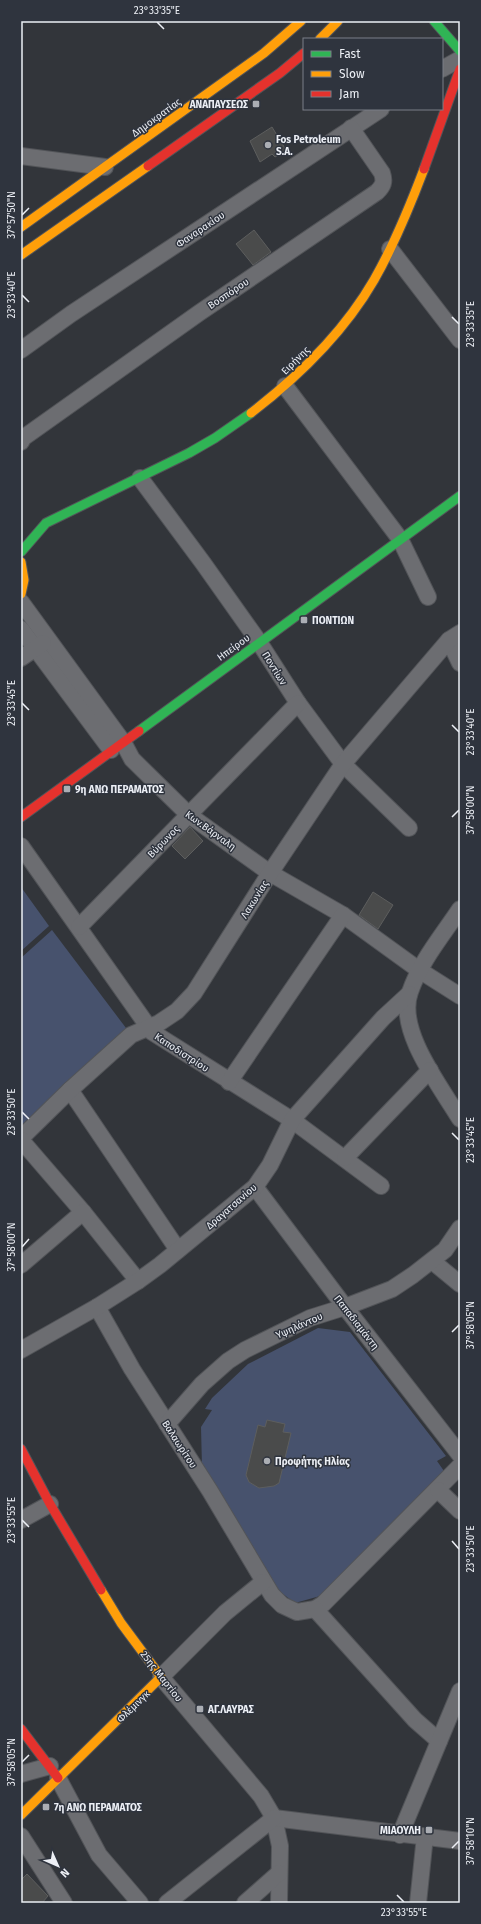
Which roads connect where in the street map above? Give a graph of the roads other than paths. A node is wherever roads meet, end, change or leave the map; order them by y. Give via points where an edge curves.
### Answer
1 (301, 21) edge
2 (338, 21) edge
3 (434, 21) edge
4 (321, 38) edge
5 (460, 51) edge
6 (303, 54) edge
7 (460, 59) edge
8 (443, 68) edge
9 (460, 69) edge
10 (378, 110) edge
11 (351, 128) junction
12 (21, 156) edge
13 (105, 167) junction
14 (21, 227) edge
15 (390, 249) junction
16 (21, 255) edge
17 (460, 340) edge
18 (21, 350) edge
19 (285, 386) junction
20 (21, 442) edge
21 (140, 478) junction
22 (460, 496) edge
23 (400, 539) junction
24 (21, 552) edge
25 (21, 562) edge
26 (21, 594) edge
27 (428, 597) dead end
28 (21, 602) edge
29 (21, 629) edge
30 (455, 637) edge
31 (259, 642) junction
32 (41, 644) junction
33 (21, 658) edge
34 (460, 663) edge
35 (298, 703) junction
36 (117, 746) junction
37 (344, 764) junction
38 (189, 815) junction
39 (21, 817) edge
40 (409, 828) dead end
41 (21, 846) edge
42 (270, 873) junction
43 (460, 909) edge
44 (343, 915) junction
45 (79, 927) junction
46 (419, 970) junction
47 (409, 994) junction
48 (460, 996) edge
49 (148, 1027) junction
50 (430, 1070) junction
51 (229, 1082) junction
52 (70, 1090) junction
53 (460, 1119) edge
54 (292, 1120) junction
55 (21, 1139) edge
56 (345, 1158) junction
57 (381, 1186) dead end
58 (255, 1187) junction
59 (83, 1212) junction
60 (460, 1228) edge
61 (178, 1250) junction
62 (432, 1261) junction
63 (21, 1265) edge
64 (138, 1281) junction
65 (460, 1284) edge
66 (97, 1307) junction
67 (345, 1307) junction
68 (21, 1350) edge
69 (167, 1424) junction
70 (21, 1449) edge
71 (460, 1455) edge
72 (460, 1466) edge
73 (438, 1490) junction
74 (50, 1504) junction
75 (460, 1511) edge
76 (21, 1520) edge
77 (263, 1582) junction
78 (315, 1609) junction
79 (161, 1677) junction
80 (460, 1691) edge
81 (21, 1729) edge
82 (439, 1741) junction
83 (54, 1772) junction
84 (21, 1774) edge
85 (21, 1814) edge
86 (274, 1818) junction
87 (400, 1835) junction
88 (21, 1836) edge
89 (425, 1836) junction
90 (460, 1841) edge
91 (279, 1873) junction
92 (59, 1901) edge
93 (140, 1903) edge
94 (167, 1903) edge
95 (245, 1903) edge
96 (279, 1903) edge
97 (418, 1903) edge

1 - 13 street, Δημοκρατίας via 264,53
2 - 4 street
3 - 5 street
6 - 16 street via 274,77
7 - 8 street
9 - 15 street, Ειρήνης
10 - 11 street, Φαναρακίου
11 - 18 street, Φαναρακίου
11 - 20 street, Βοσπόρου via 382,173 384,181 377,192 199,313 23,438
12 - 13 street
13 - 14 street, Δημοκρατίας
15 - 17 street
15 - 19 street, Ειρήνης via 374,280 352,311
19 - 21 street, Ειρήνης via 235,425 190,453
19 - 23 street
21 - 24 street, Ειρήνης via 46,523
21 - 31 street, Ποντίων
22 - 23 street, Ηπείρου
23 - 27 street
23 - 31 street, Ηπείρου
25 - 26 street via 24,580
28 - 32 street, Κων.Βάρναλη
29 - 32 street, Κων.Βάρναλη
30 - 34 street
30 - 37 street, Λακωνίας
31 - 35 street, Ποντίων
31 - 36 street, Ηπείρου
32 - 33 street
32 - 36 street, Κων.Βάρναλη
35 - 37 street, Ποντίων
35 - 38 street, Βύρωνος
36 - 38 street, Κων.Βάρναλη
36 - 39 street, Ηπείρου
37 - 40 street, Ποντίων
37 - 42 street, Λακωνίας
38 - 42 street, Κων.Βάρναλη
38 - 45 street, Βύρωνος
41 - 45 street, Καποδιστρίου
42 - 44 street, Κων.Βάρναλη
42 - 49 street, Λακωνίας via 194,993 177,1011
43 - 46 street
44 - 46 street, Κων.Βάρναλη
44 - 51 street
45 - 49 street, Καποδιστρίου
46 - 47 street
46 - 48 street, Κων.Βάρναλη
47 - 50 street via 408,1014 412,1035
47 - 54 street, Δραγατσανίου via 383,1018
49 - 51 street, Καποδιστρίου
49 - 52 street, Λακωνίας via 131,1035
50 - 53 street
50 - 56 street
51 - 54 street, Καποδιστρίου
52 - 55 street, Λακωνίας
52 - 61 street
54 - 56 street, Καποδιστρίου
54 - 58 street, Δραγατσανίου via 270,1165
55 - 59 street
56 - 57 street, Καποδιστρίου
58 - 61 street, Δραγατσανίου
58 - 67 street, Παπαδιαμάντη
59 - 63 street
59 - 64 street
60 - 62 street, Υψηλάντου via 445,1250
61 - 64 street, Δραγατσανίου
62 - 65 street
62 - 67 street, Υψηλάντου via 392,1289
64 - 66 street, Δραγατσανίου
66 - 68 street, Δραγατσανίου
66 - 69 street, Βαλαωρίτου
67 - 69 street, Υψηλάντου via 310,1318 228,1361 202,1384
67 - 71 street, Παπαδιαμάντη
69 - 77 street, Βαλαωρίτου
70 - 74 street, 25ης Μαρτίου
72 - 73 street
73 - 75 street
73 - 78 street via 324,1604
74 - 76 street
74 - 79 street, 25ης Μαρτίου via 121,1623
77 - 78 street, Βαλαωρίτου via 275,1599 289,1609 297,1612
77 - 79 street, Φλέμινγκ via 226,1613
78 - 82 street via 415,1720
79 - 83 street, Φλέμινγκ
79 - 86 street, 25ης Μαρτίου via 261,1796
80 - 82 street
81 - 83 street
82 - 87 street
83 - 84 street
83 - 85 street, Φλέμινγκ
83 - 93 street via 99,1855
86 - 87 street
86 - 91 street, 25ης Μαρτίου via 280,1846
86 - 94 street
87 - 89 street
88 - 92 street
89 - 90 street
89 - 97 street
91 - 95 street
91 - 96 street, 25ης Μαρτίου

